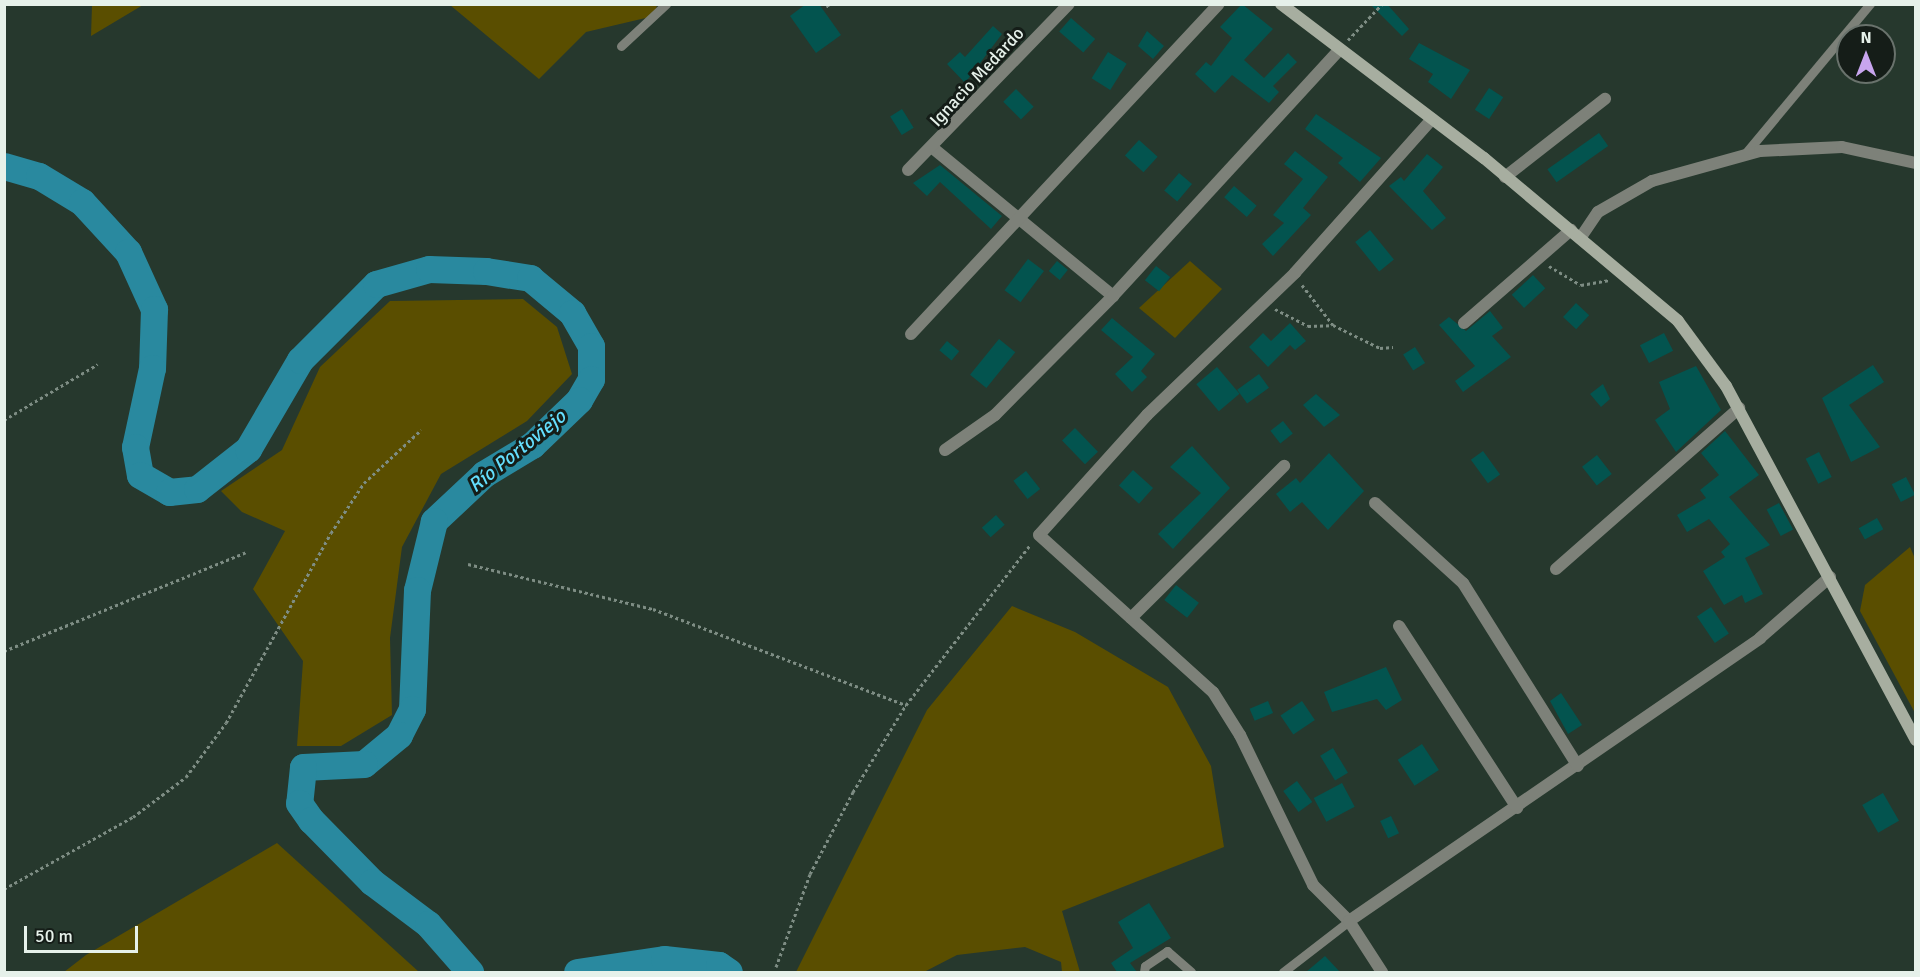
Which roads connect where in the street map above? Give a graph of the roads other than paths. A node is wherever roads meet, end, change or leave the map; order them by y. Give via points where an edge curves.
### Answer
1 (666, 4) edge
2 (1069, 4) edge
3 (1219, 4) edge
4 (1281, 4) edge
5 (1870, 4) edge
6 (621, 46) dead end
7 (1340, 49) junction
8 (1605, 99) dead end
9 (1432, 119) junction
10 (934, 149) junction
11 (1744, 155) junction
12 (1916, 163) edge
13 (908, 170) dead end
14 (1505, 177) junction
15 (1019, 217) junction
16 (1576, 234) junction
17 (1113, 296) junction
18 (1464, 323) dead end
19 (911, 334) dead end
20 (1739, 408) junction
21 (945, 450) dead end
22 (1284, 466) dead end
23 (1375, 504) dead end
24 (1556, 570) dead end
25 (1830, 577) junction
26 (1131, 618) junction
27 (1399, 626) dead end
28 (1916, 740) edge
29 (1578, 766) junction
30 (1517, 808) junction
31 (1349, 921) junction
32 (1144, 972) edge
33 (1191, 972) edge
34 (1283, 972) edge
35 (1382, 972) edge

1 - 6 lane
2 - 10 street, Ignacio Medardo
3 - 15 street
4 - 7 street
5 - 11 lane
7 - 9 street
7 - 17 street
8 - 14 street
9 - 14 street
9 - 26 street via 1296,273 1264,299 1147,415 1039,535
10 - 13 street, Ignacio Medardo
10 - 15 street
11 - 12 street via 1784,147 1842,147
11 - 16 street via 1652,181 1599,212
14 - 16 street
15 - 17 street
15 - 19 street
16 - 18 street
16 - 20 street via 1678,321
17 - 21 street via 995,415
20 - 24 street
20 - 25 street
22 - 26 street
23 - 29 street via 1462,583
25 - 28 street
25 - 29 street via 1760,638
26 - 31 street via 1214,692 1240,735 1313,885
27 - 30 street
29 - 30 street
30 - 31 street
31 - 34 lane
31 - 35 street
32 - 33 lane via 1150,961 1167,951

